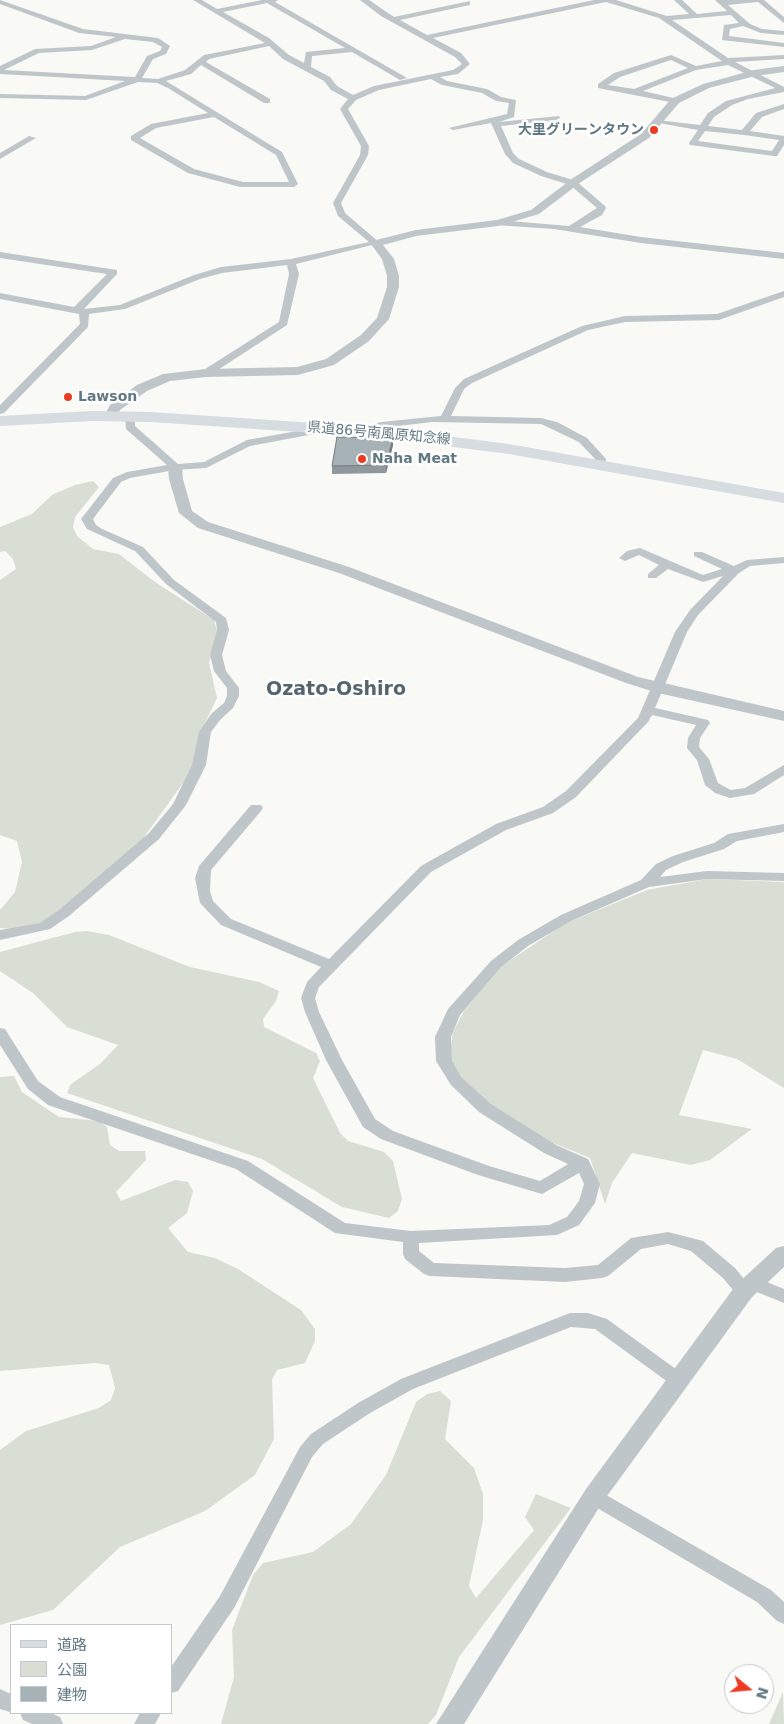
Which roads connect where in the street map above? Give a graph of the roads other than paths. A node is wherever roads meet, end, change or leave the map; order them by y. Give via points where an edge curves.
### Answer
1 (197, 0) edge
2 (269, 0) edge
3 (375, 0) edge
4 (604, 0) edge
5 (635, 0) edge
6 (678, 0) edge
7 (760, 0) edge
8 (365, 1) edge
9 (612, 1) edge
10 (2, 2) edge
11 (721, 2) edge
12 (467, 3) dead end
13 (217, 11) junction
14 (734, 13) junction
15 (695, 16) junction
16 (667, 18) junction
17 (394, 19) junction
18 (784, 21) edge
19 (745, 24) junction
20 (784, 33) edge
21 (125, 37) junction
22 (428, 37) junction
23 (270, 44) junction
24 (784, 45) edge
25 (350, 50) junction
26 (784, 57) edge
27 (728, 61) junction
28 (201, 62) junction
29 (307, 68) junction
30 (695, 68) junction
31 (784, 69) edge
32 (0, 70) edge
33 (754, 73) junction
34 (433, 77) junction
35 (403, 78) dead end
36 (137, 80) junction
37 (158, 82) junction
38 (783, 90) edge
39 (635, 92) junction
40 (0, 96) edge
41 (354, 98) junction
42 (267, 101) dead end
43 (676, 101) junction
44 (784, 106) edge
45 (215, 114) dead end
46 (556, 118) dead end
47 (495, 122) junction
48 (657, 122) junction
49 (453, 128) dead end
50 (703, 128) junction
51 (744, 133) junction
52 (32, 138) dead end
53 (784, 138) edge
54 (0, 157) edge
55 (573, 183) junction
56 (498, 222) junction
57 (572, 228) junction
58 (376, 243) junction
59 (0, 254) edge
60 (784, 256) edge
61 (290, 262) junction
62 (784, 294) edge
63 (0, 296) edge
64 (80, 310) junction
65 (206, 373) junction
66 (0, 411) edge
67 (111, 416) junction
68 (130, 416) junction
69 (445, 419) junction
70 (0, 421) edge
71 (325, 429) junction
72 (358, 431) junction
73 (600, 465) junction
74 (175, 466) junction
75 (784, 498) edge
76 (698, 554) dead end
77 (625, 558) dead end
78 (784, 560) edge
79 (667, 565) junction
80 (734, 570) junction
81 (652, 576) dead end
82 (658, 688) junction
83 (650, 710) junction
84 (784, 716) edge
85 (784, 769) edge
86 (256, 808) dead end
87 (784, 828) edge
88 (784, 877) edge
89 (646, 884) junction
90 (0, 935) edge
91 (330, 965) junction
92 (0, 1033) edge
93 (582, 1163) junction
94 (411, 1237) junction
95 (784, 1254) edge
96 (748, 1287) junction
97 (784, 1296) edge
98 (678, 1380) junction
99 (594, 1496) junction
100 (784, 1615) edge
101 (172, 1683) edge
102 (32, 1714) edge
103 (53, 1724) edge
104 (449, 1724) edge

1 - 13 street
2 - 13 street
2 - 25 street
3 - 8 street
4 - 22 street
5 - 9 street
6 - 15 street
7 - 11 street
7 - 18 street
8 - 17 street
9 - 16 street
10 - 21 street via 82,31
11 - 14 street
12 - 17 street
13 - 23 street
14 - 15 street
14 - 19 street
15 - 16 street
16 - 27 street
17 - 22 street
19 - 20 street via 761,31
19 - 24 street via 727,27 725,38
21 - 32 street via 92,48 38,51
21 - 36 street via 155,40 166,46 163,52 150,58
22 - 34 street via 458,55 466,64 455,72
23 - 28 street via 207,57
23 - 29 street
25 - 29 street via 309,54
25 - 35 street
26 - 27 street
27 - 30 street
27 - 33 street
28 - 37 street via 188,72
28 - 42 street
29 - 41 street
30 - 39 street via 663,78
30 - 39 street via 671,56 618,75 601,86
31 - 33 street
32 - 36 street
33 - 38 street
33 - 43 street via 706,86
34 - 41 street via 377,88
34 - 47 street via 513,102 512,115
36 - 37 street
36 - 40 street via 86,98
37 - 45 street via 171,86 280,154 294,184 243,185 192,171 134,138 154,126
38 - 50 street via 729,103 711,116
39 - 43 street
41 - 58 street via 344,109 365,146 364,155 337,203 341,214
43 - 48 street
44 - 51 street via 759,116
46 - 47 street
47 - 49 street
47 - 55 street via 509,154 516,161
48 - 50 street
48 - 55 street via 645,136
50 - 51 street
50 - 53 street via 693,144 774,154
51 - 53 street
52 - 54 street
55 - 56 street via 535,212
55 - 57 street via 602,208
56 - 57 street
56 - 58 street via 416,233
57 - 60 street via 640,240
58 - 61 street
58 - 65 street via 391,268 393,286 383,319 353,347 330,362 303,370
59 - 64 street via 114,272
61 - 64 street via 221,270 122,307
61 - 65 street via 294,274 284,323
62 - 69 street via 719,317 624,319 585,328 468,381 460,388
63 - 64 street
64 - 66 street via 85,325
65 - 67 street via 176,375 150,383 119,405
67 - 68 main road, 県道86号南風原知念線
67 - 70 main road, 県道86号南風原知念線
68 - 71 main road, 県道86号南風原知念線
68 - 74 street via 130,427
69 - 72 street via 381,425
69 - 73 street via 528,420 553,424 582,440 601,459
71 - 72 main road, 県道86号南風原知念線
71 - 74 street via 247,443 206,465
72 - 73 main road, 県道86号南風原知念線 via 444,440
73 - 75 main road, 県道86号南風原知念線
74 - 82 street via 186,513 203,525 344,570 555,652
74 - 90 street via 127,475 117,480 87,518 91,527 139,548 170,582 222,621 223,630 216,654 220,671 233,688 233,696 205,732 198,765 179,806 154,836 64,913 44,926
76 - 80 street
77 - 79 street via 640,551
78 - 80 street via 747,563
79 - 80 street via 702,579
79 - 81 street
80 - 82 street via 694,612 681,632
82 - 83 street
82 - 84 street
83 - 85 street via 704,723 694,738 693,748 703,759 712,784 720,790 730,794 749,791
83 - 91 street via 634,731 572,794 548,810 501,827 426,869
86 - 91 street via 204,869 203,891 207,903 226,922
87 - 89 street via 733,838 678,859 661,867
88 - 89 street via 707,875
89 - 93 street via 566,918 523,943 496,964 453,1014 443,1037 444,1061 456,1081 485,1108 550,1149
91 - 93 street via 312,985 308,998 334,1060 369,1123 387,1136 542,1188
92 - 94 street via 33,1085 54,1101 242,1165 342,1229
93 - 94 street via 592,1184 587,1203 573,1221 551,1231
94 - 96 street via 411,1254 430,1269 566,1275 602,1271 636,1243 668,1238 698,1246
95 - 96 street
96 - 97 street
96 - 98 street
98 - 99 street
98 - 101 street via 601,1324 570,1320 407,1384 364,1408 317,1440 306,1452 227,1602
99 - 100 street via 764,1596
99 - 104 street
102 - 103 street

